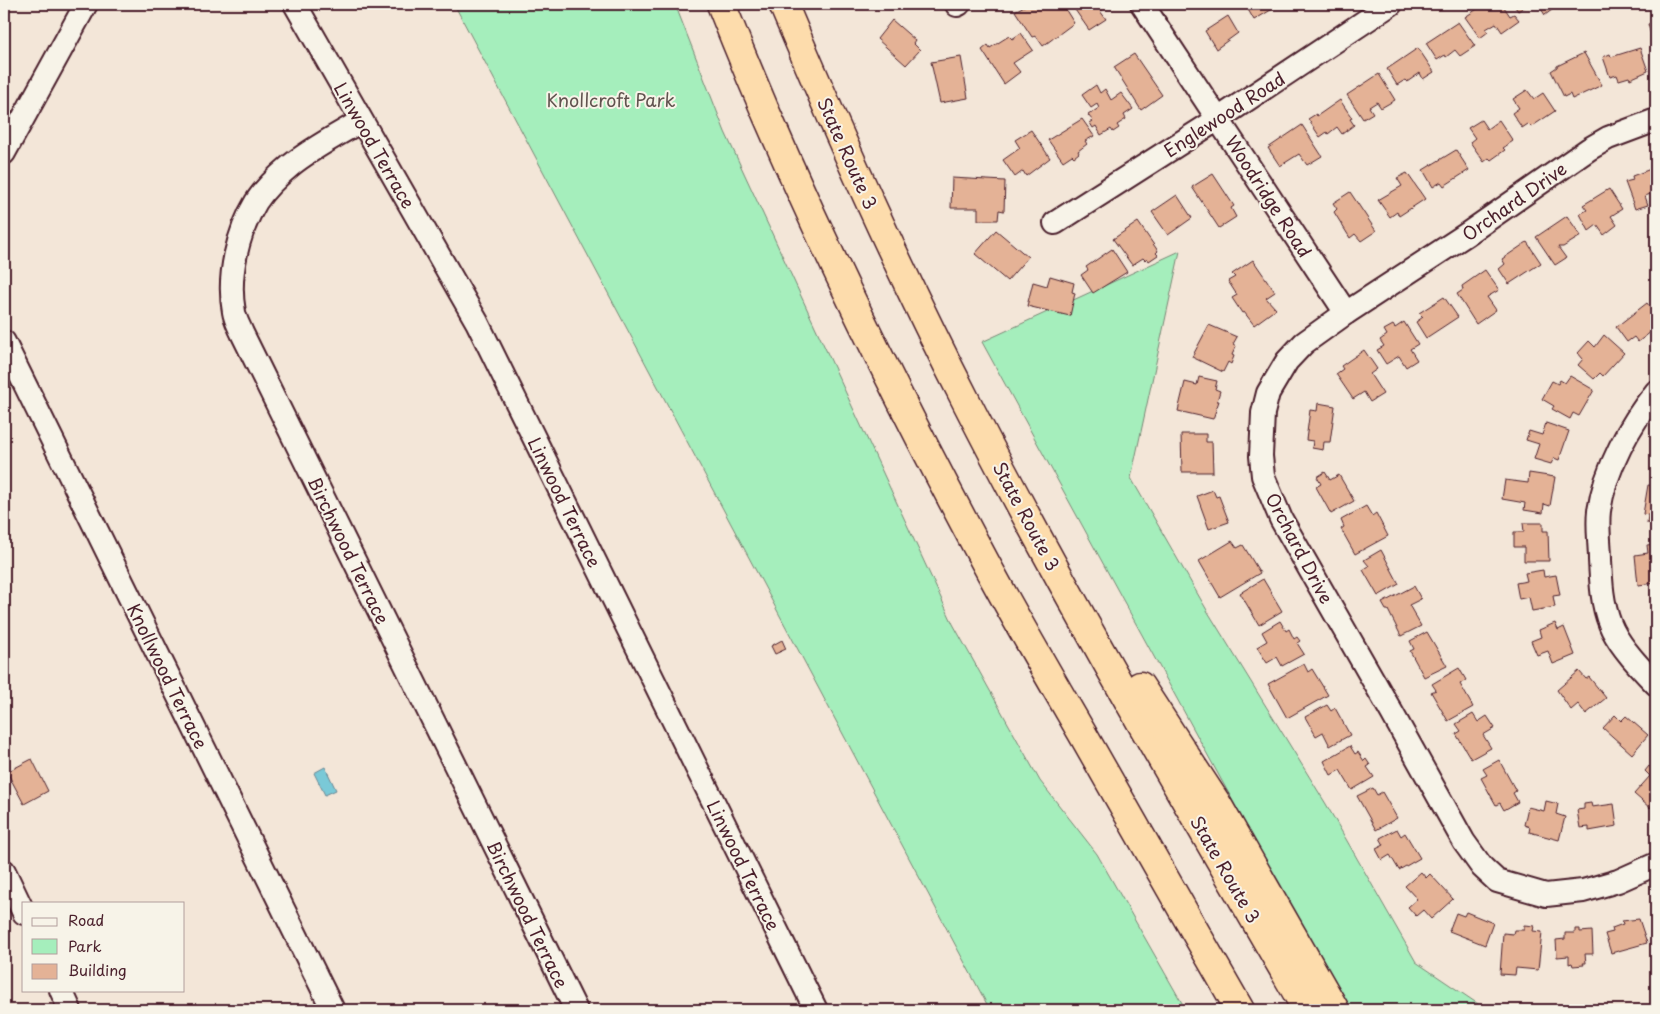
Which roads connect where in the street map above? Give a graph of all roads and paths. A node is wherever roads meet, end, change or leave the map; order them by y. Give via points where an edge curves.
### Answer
1 (295, 4) edge
2 (720, 4) edge
3 (783, 4) edge
4 (1142, 4) edge
5 (1391, 4) edge
6 (81, 5) edge
7 (1218, 119) junction
8 (1656, 120) edge
9 (361, 121) junction
10 (4, 154) edge
11 (1055, 223) dead end
12 (1346, 313) junction
13 (4, 342) edge
14 (1656, 392) edge
15 (1002, 471) junction
16 (1656, 684) edge
17 (1656, 864) edge
18 (4, 871) edge
19 (22, 909) edge
20 (61, 992) edge
21 (70, 1010) edge
22 (333, 1010) edge
23 (576, 1010) edge
24 (816, 1010) edge
25 (1240, 1010) edge
26 (1306, 1010) edge
27 (1335, 1010) edge

1 - 9 street, Linwood Terrace
2 - 25 highway via 816,224 919,437 990,571
3 - 15 highway, State Route 3 via 900,268
4 - 7 street, Woodridge Road
5 - 7 street, Englewood Road
6 - 10 street
7 - 11 street, Englewood Road
7 - 12 street, Woodridge Road
8 - 12 street, Orchard Drive via 1608,138 1589,149
9 - 23 street, Birchwood Terrace via 291,164 269,184 256,202 237,252 232,285 234,312
9 - 24 street, Linwood Terrace via 476,322
12 - 17 street, Orchard Drive via 1298,349 1268,393 1260,456 1263,476 1281,519 1464,842 1497,881 1546,895 1583,891 1618,881
13 - 22 street, Knollwood Terrace
14 - 16 street via 1630,429 1611,468 1598,512 1601,590 1610,625 1634,662
15 - 26 highway, State Route 3
15 - 27 highway via 1217,804
18 - 19 street
20 - 21 street

